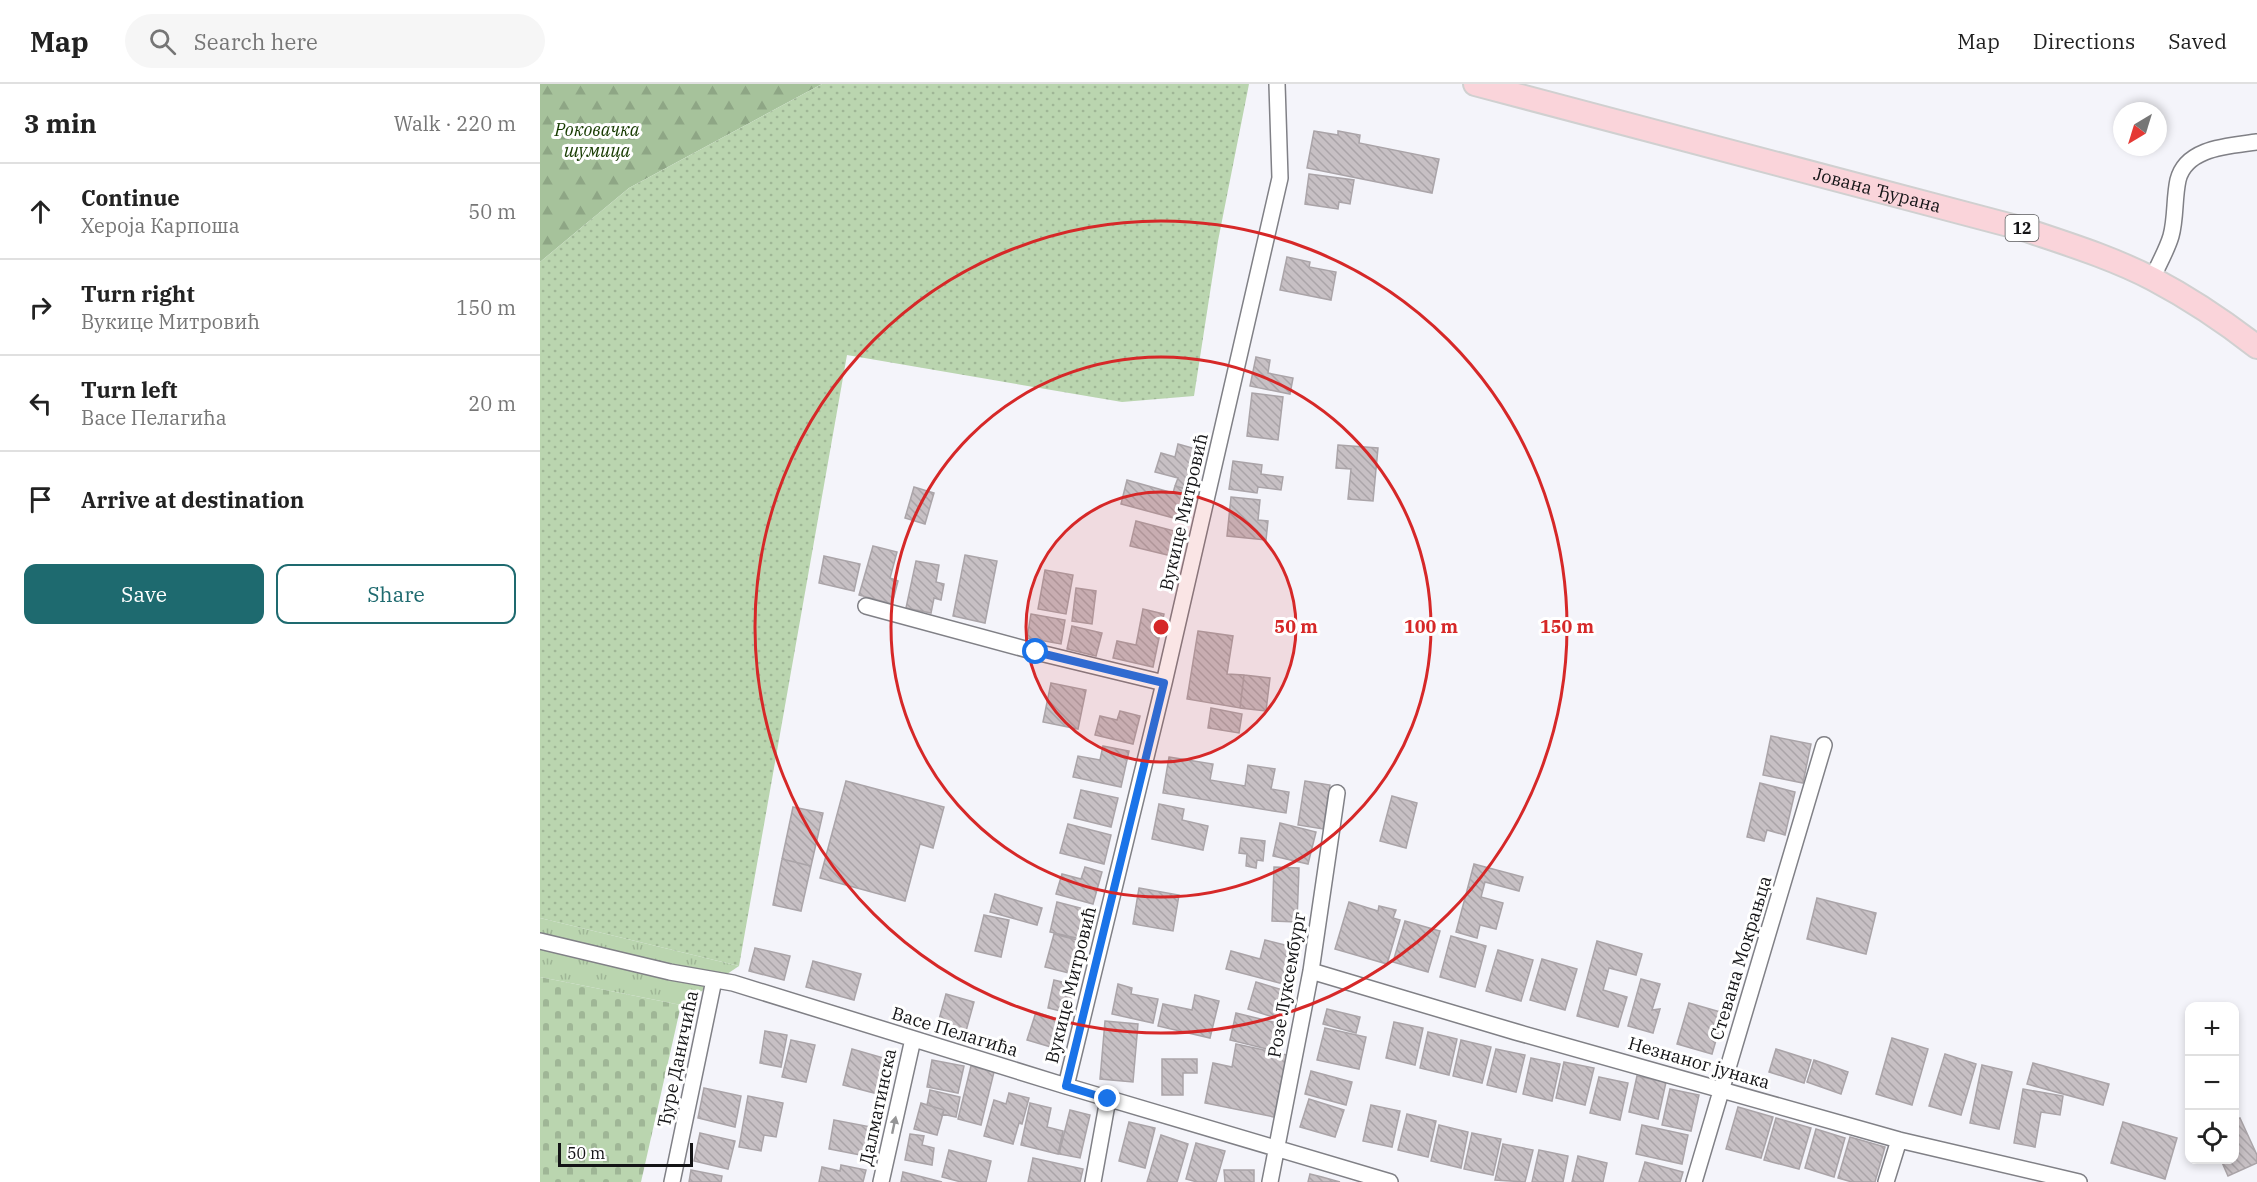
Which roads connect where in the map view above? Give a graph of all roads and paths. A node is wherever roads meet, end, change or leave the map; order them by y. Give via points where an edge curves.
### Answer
1 (1277, 84) edge
2 (1475, 84) edge
3 (2257, 142) edge
4 (2152, 279) junction
5 (2257, 347) edge
6 (866, 606) dead end
7 (1164, 683) junction
8 (1824, 745) dead end
9 (1337, 793) dead end
10 (540, 941) edge
11 (1311, 971) junction
12 (714, 980) junction
13 (913, 1039) junction
14 (1066, 1086) junction
15 (1722, 1089) junction
16 (1108, 1099) junction
17 (1899, 1140) junction
18 (1276, 1148) junction
19 (672, 1182) edge
20 (881, 1182) edge
21 (1093, 1182) edge
22 (1270, 1182) edge
23 (1390, 1182) edge
24 (1694, 1182) edge
25 (1886, 1182) edge
26 (2079, 1182) edge

1 - 7 street, Вукице Митровић via 1280,178
2 - 4 main road, Јована Ђурана / 12 via 2000,222 2070,245
3 - 4 street via 2213,149 2188,163 2179,177 2171,237
4 - 5 main road, Јована Ђурана / 12 via 2207,311
6 - 7 street
7 - 14 street, Вукице Митровић
8 - 15 street, Стевана Мокрањца
9 - 11 street, Розе Луксембург
10 - 12 street, Васе Пелагића
11 - 15 street, Незнаног јунака
11 - 18 street, Розе Луксембург
12 - 13 street, Васе Пелагића
12 - 19 street, Ђуре Даничића
13 - 14 street, Васе Пелагића
20 -> 13 street, Далматинска
14 - 16 street, Васе Пелагића
15 - 17 street, Незнаног јунака
15 - 24 street, Стевана Мокрањца
16 - 18 street, Васе Пелагића
16 - 21 street
17 - 25 street
17 - 26 street, Незнаног јунака
18 - 22 street, Розе Луксембург
18 - 23 street, Васе Пелагића

